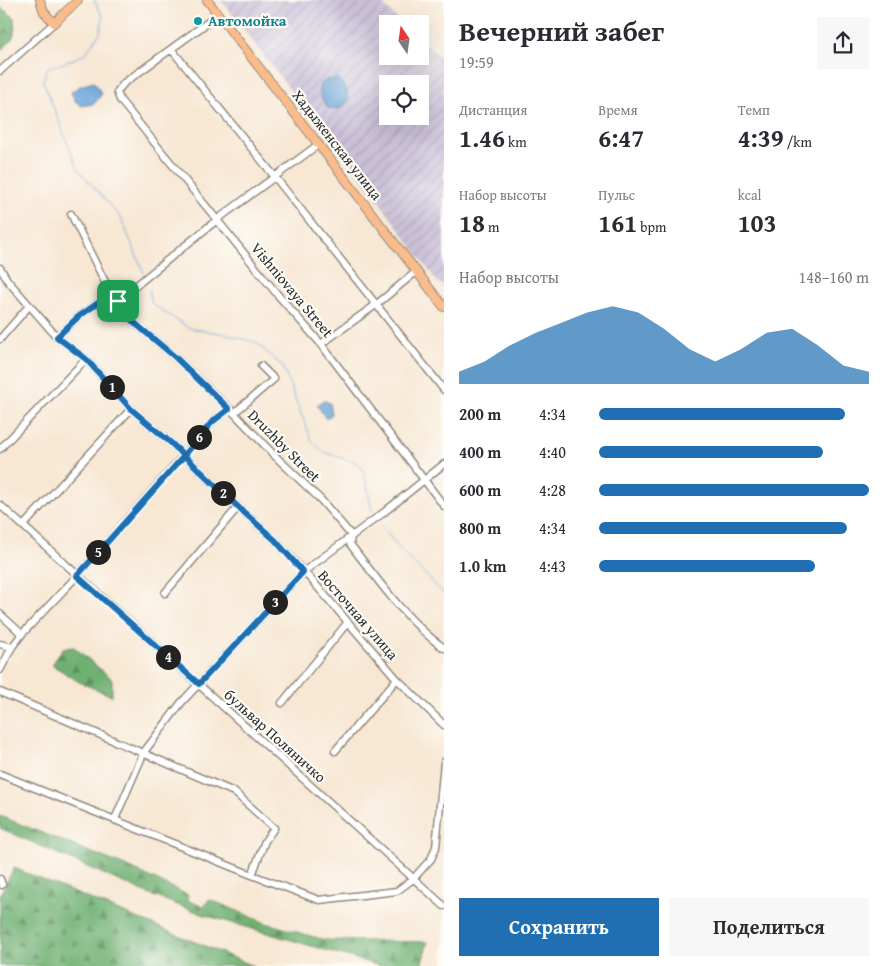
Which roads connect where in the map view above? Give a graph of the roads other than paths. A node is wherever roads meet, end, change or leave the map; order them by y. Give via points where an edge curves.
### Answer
1 (40, 0) edge
2 (78, 0) edge
3 (207, 0) edge
4 (218, 15) junction
5 (54, 23) junction
6 (172, 50) junction
7 (0, 71) edge
8 (319, 144) junction
9 (276, 177) junction
10 (71, 214) dead end
11 (218, 219) junction
12 (0, 268) edge
13 (417, 271) junction
14 (111, 294) junction
15 (118, 301) junction
16 (377, 304) junction
17 (29, 306) junction
18 (444, 307) edge
19 (57, 337) junction
20 (0, 339) edge
21 (321, 344) junction
22 (86, 359) junction
23 (261, 366) dead end
24 (444, 390) edge
25 (131, 409) junction
26 (232, 411) junction
27 (0, 449) edge
28 (184, 456) junction
29 (444, 464) edge
30 (424, 481) junction
31 (0, 505) edge
32 (444, 506) edge
33 (238, 507) junction
34 (23, 526) junction
35 (351, 535) junction
36 (303, 572) junction
37 (77, 576) junction
38 (165, 593) dead end
39 (0, 614) edge
40 (348, 622) junction
41 (22, 634) junction
42 (0, 644) edge
43 (12, 647) junction
44 (444, 648) edge
45 (0, 670) edge
46 (397, 679) junction
47 (199, 684) junction
48 (0, 692) edge
49 (282, 703) dead end
50 (444, 725) edge
51 (335, 751) dead end
52 (144, 752) junction
53 (444, 762) edge
54 (0, 774) edge
55 (115, 819) junction
56 (252, 875) junction
57 (412, 878) junction
58 (444, 906) edge

1 - 5 main road via 44,12
2 - 5 main road
3 - 4 main road, Хадыженская улица
4 - 6 street
4 - 8 main road, Хадыженская улица
5 - 7 street
6 - 9 street
6 - 11 street, Vishniovaya Street via 124,83 117,92 120,100
8 - 9 street
8 - 13 main road, Хадыженская улица
9 - 11 street
9 - 16 street
10 - 14 street, Druzhby Street
11 - 15 street
11 - 21 street, Vishniovaya Street
12 - 17 street, Восточная улица
13 - 16 street
13 - 18 main road, Хадыженская улица
14 - 15 street, Druzhby Street
14 - 19 street via 78,317
15 - 26 street, Druzhby Street via 124,314
16 - 21 street
16 - 24 street
17 - 19 street, Восточная улица
17 - 20 street
19 - 22 street, Восточная улица
21 - 30 street, Vishniovaya Street
22 - 25 street, Восточная улица
22 - 27 street
23 - 26 street via 274,379
25 - 28 street, Восточная улица
25 - 34 street
26 - 28 street via 212,422
26 - 35 street, Druzhby Street via 321,500
28 - 33 street, Восточная улица
28 - 37 street
29 - 30 street
30 - 32 street, Vishniovaya Street
30 - 35 street
31 - 34 street, бульвар Поляничко
33 - 36 street, Восточная улица via 275,540
33 - 38 street
34 - 37 street, бульвар Поляничко
35 - 36 street
35 - 44 street, Druzhby Street via 350,544 382,585 430,638
36 - 40 street, Восточная улица
36 - 47 street
37 - 41 street
37 - 47 street, бульвар Поляничко
39 - 41 street
40 - 46 street, Восточная улица
40 - 49 street
41 - 43 street
42 - 43 street
43 - 45 street
46 - 50 street, Восточная улица
46 - 51 street
47 - 52 street
47 - 57 street, бульвар Поляничко
48 - 52 street
52 - 55 street
52 - 56 street via 234,792 274,828
53 - 57 street via 436,847 431,859
54 - 55 street
55 - 56 street
56 - 57 street via 319,900 397,891
57 - 58 street, бульвар Поляничко

